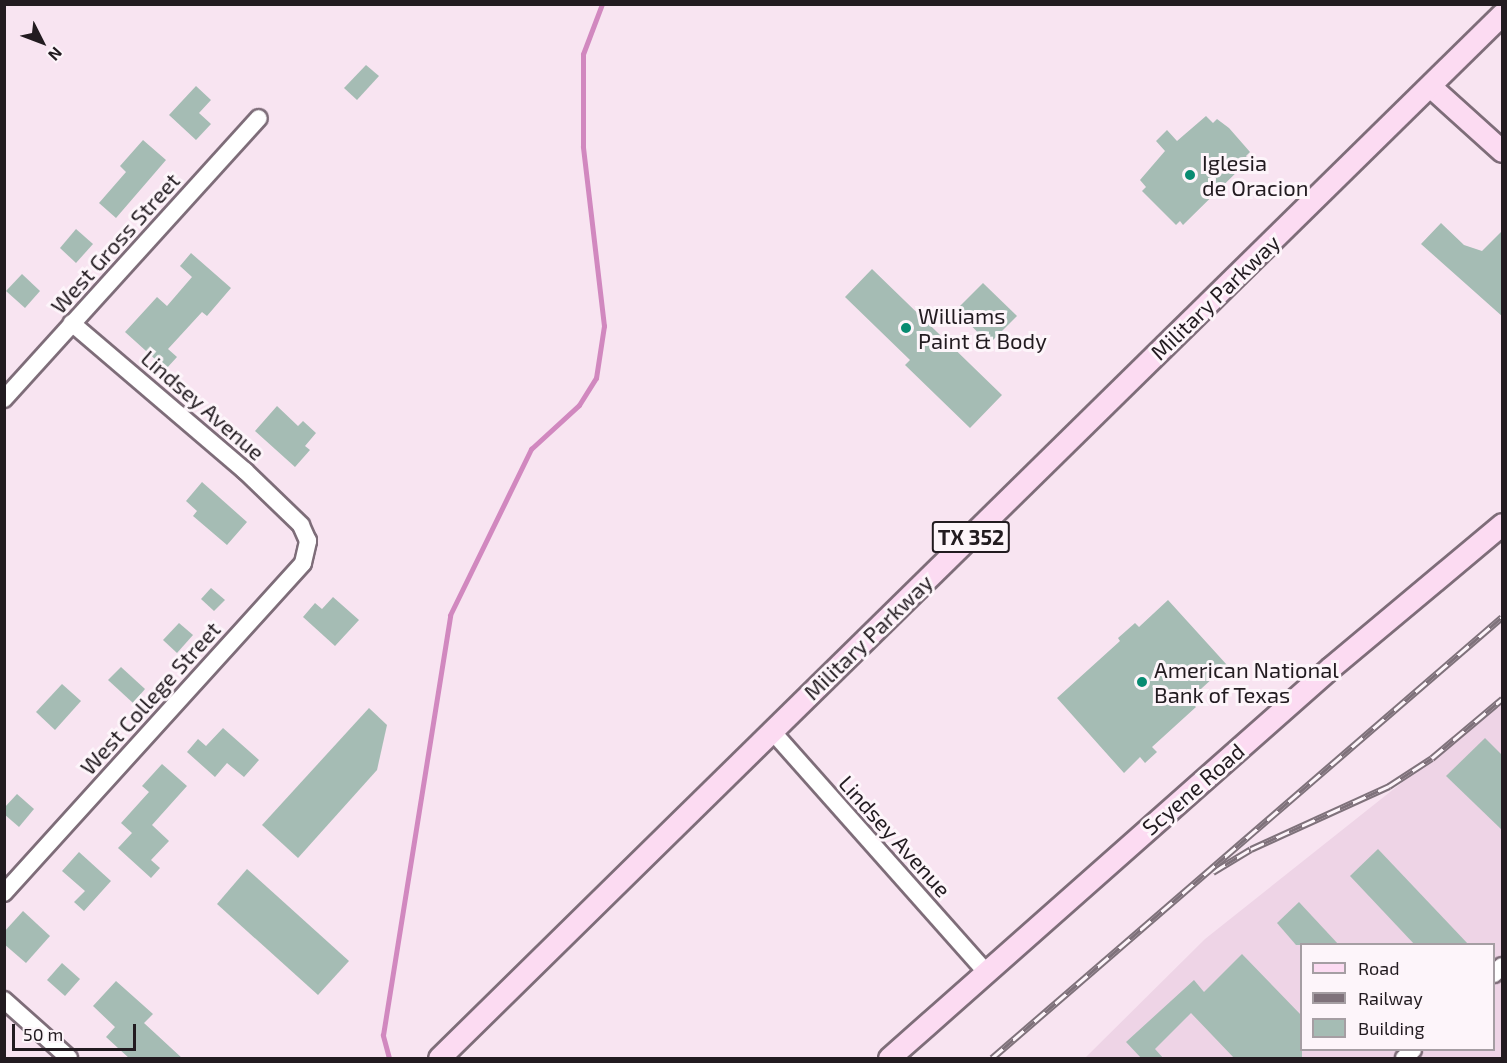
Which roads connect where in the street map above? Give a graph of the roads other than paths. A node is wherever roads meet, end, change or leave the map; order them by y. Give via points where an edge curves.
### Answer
1 (1503, 14) edge
2 (1430, 86) junction
3 (259, 118) dead end
4 (1503, 151) edge
5 (72, 323) junction
6 (4, 399) edge
7 (1503, 524) edge
8 (301, 525) joint
9 (772, 730) junction
10 (4, 893) edge
11 (985, 971) junction
12 (4, 1000) edge
13 (69, 1059) edge
14 (439, 1059) edge
15 (889, 1059) edge

1 - 2 main road, Military Parkway / TX 352
2 - 4 main road
2 - 9 main road, Military Parkway / TX 352
3 - 5 street, West Gross Street
5 - 6 street, West Gross Street
5 - 8 street, Lindsey Avenue via 245,471
7 - 11 main road, Scyene Road via 1330,668
8 - 10 street, West College Street via 308,541 303,563
9 - 11 street, Lindsey Avenue
9 - 14 main road, Military Parkway / TX 352
11 - 15 main road, Scyene Road
12 - 13 street

